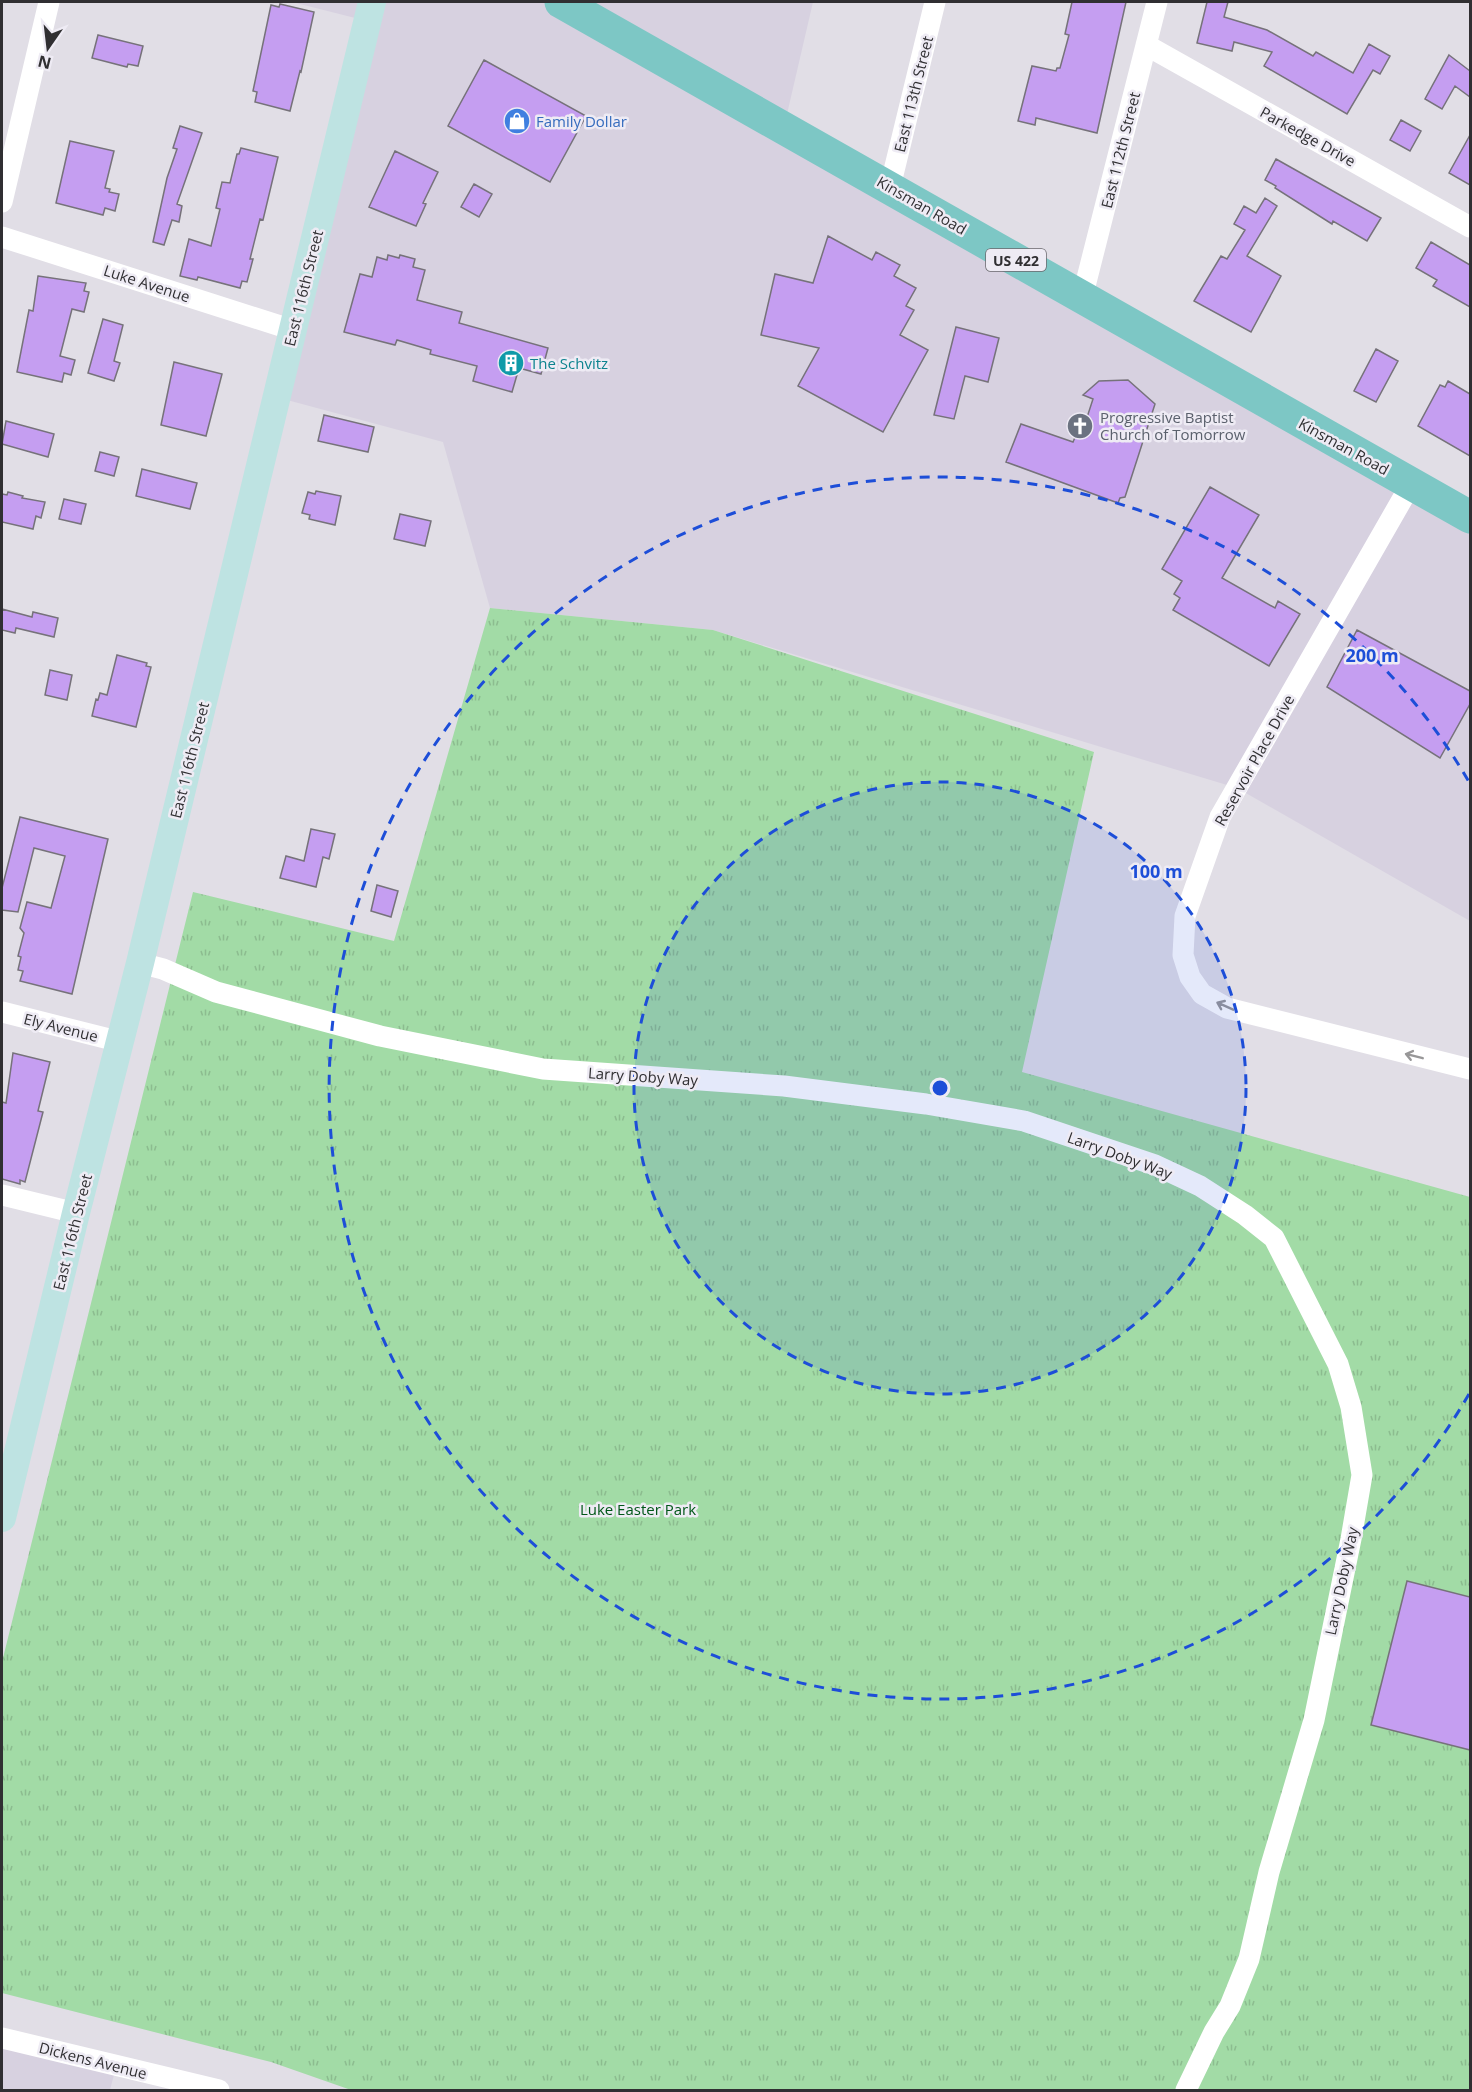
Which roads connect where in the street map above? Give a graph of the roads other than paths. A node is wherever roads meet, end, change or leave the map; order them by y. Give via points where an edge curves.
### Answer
1 (49, 2) edge
2 (372, 2) edge
3 (561, 2) edge
4 (935, 2) edge
5 (1157, 2) edge
6 (1146, 45) junction
7 (890, 187) junction
8 (2, 202) edge
9 (1470, 227) edge
10 (2, 237) edge
11 (1083, 298) junction
12 (292, 330) junction
13 (1411, 484) junction
14 (1470, 517) edge
15 (140, 963) junction
16 (2, 1012) edge
17 (121, 1042) junction
18 (1470, 1069) edge
19 (2, 1195) edge
20 (76, 1213) junction
21 (8, 1464) edge
22 (2, 1518) edge
23 (2, 2038) edge
24 (219, 2091) edge
25 (1186, 2091) edge

1 - 8 street
2 - 12 main road, East 116th Street
3 - 7 main road, Kinsman Road / US 422
4 - 7 street, East 113th Street
5 - 6 street, East 112th Street
6 - 9 street, Parkedge Drive
6 - 11 street, East 112th Street
7 - 11 main road, Kinsman Road / US 422
10 - 12 street, Luke Avenue
11 - 13 main road, Kinsman Road / US 422
12 - 15 main road, East 116th Street
13 - 14 main road, Kinsman Road / US 422
18 -> 13 street, Reservoir Place Drive via 1227,1008 1202,994 1190,977 1183,955 1185,916 1220,817
15 - 17 main road, East 116th Street
15 - 25 street, Larry Doby Way via 216,992 369,1033 543,1069 784,1086 1024,1121 1155,1165 1200,1186 1274,1238 1338,1364 1351,1407 1362,1474 1314,1720 1269,1872 1249,1959 1230,2006
16 - 17 street, Ely Avenue
17 - 20 main road, East 116th Street
19 - 20 street
20 - 21 main road, East 116th Street
21 - 22 main road, East 116th Street
23 - 24 street, Dickens Avenue

